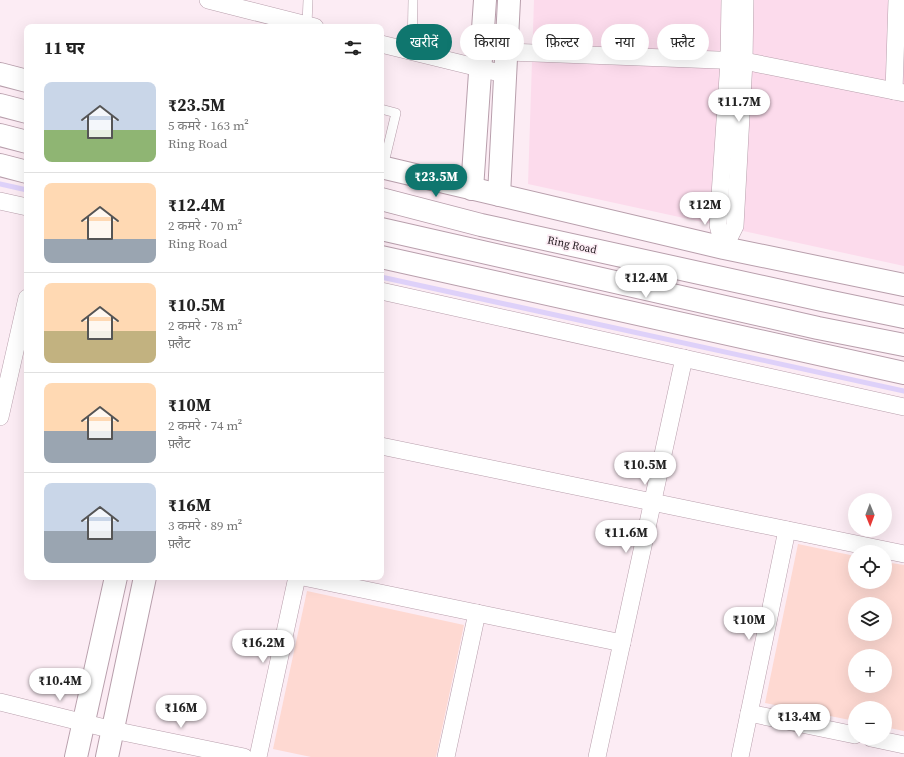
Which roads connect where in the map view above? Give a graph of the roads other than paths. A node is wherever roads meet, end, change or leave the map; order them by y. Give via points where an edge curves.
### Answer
1 (208, 0) edge
2 (308, 0) edge
3 (414, 0) edge
4 (485, 0) edge
5 (509, 0) edge
6 (730, 0) edge
7 (745, 0) edge
8 (897, 0) edge
9 (303, 24) edge
10 (311, 24) edge
11 (413, 24) edge
12 (508, 24) edge
13 (384, 45) edge
14 (396, 48) edge
15 (524, 53) edge
16 (444, 60) edge
17 (505, 60) edge
18 (736, 61) junction
19 (480, 69) junction
20 (0, 74) edge
21 (504, 74) junction
22 (24, 79) edge
23 (899, 92) edge
24 (0, 106) edge
25 (384, 110) edge
26 (24, 111) edge
27 (0, 136) edge
28 (24, 141) edge
29 (384, 159) edge
30 (0, 165) edge
31 (384, 167) edge
32 (24, 171) edge
33 (472, 189) junction
34 (499, 195) junction
35 (384, 200) edge
36 (0, 201) edge
37 (24, 206) edge
38 (384, 230) edge
39 (724, 248) junction
40 (384, 258) edge
41 (904, 285) edge
42 (384, 292) edge
43 (24, 306) edge
44 (904, 317) edge
45 (904, 345) edge
46 (7, 350) edge
47 (684, 358) junction
48 (904, 373) edge
49 (904, 407) edge
50 (0, 417) edge
51 (384, 447) edge
52 (652, 502) junction
53 (787, 530) junction
54 (904, 554) edge
55 (115, 580) edge
56 (144, 580) edge
57 (296, 580) edge
58 (317, 580) edge
59 (476, 613) junction
60 (622, 643) junction
61 (0, 702) edge
62 (749, 713) junction
63 (83, 723) junction
64 (113, 730) junction
65 (848, 734) edge
66 (892, 742) edge
67 (904, 745) edge
68 (76, 757) edge
69 (107, 757) edge
70 (244, 757) edge
71 (258, 757) edge
72 (446, 757) edge
73 (597, 757) edge
74 (740, 757) edge

1 - 9 street
2 - 10 lane
3 - 11 lane
4 - 19 main road
5 - 12 main road
6 - 18 street
7 - 18 street
8 - 23 street
13 - 14 street
15 - 18 street
16 - 19 street
17 - 21 main road
18 - 23 street
18 - 39 street via 735,226
19 - 21 street
19 - 33 main road
20 - 22 main road
21 - 34 main road
24 - 26 main road
25 - 29 lane via 396,113
27 - 28 main road
30 - 32 main road
31 - 33 main road
33 - 34 main road
34 - 39 main road
35 - 44 main road, Ring Road via 481,225
36 - 37 street
38 - 45 main road
39 - 41 main road
40 - 48 main road
42 - 47 street
43 - 46 street
46 - 50 street
47 - 49 street
47 - 52 street
51 - 52 street
52 - 53 street
52 - 60 street
53 - 54 street
53 - 62 street
55 - 63 main road
56 - 64 main road
57 - 71 street
58 - 59 street
59 - 60 street
59 - 72 street
60 - 73 street
61 - 63 street
62 - 65 street
62 - 74 street
63 - 64 street
63 - 68 main road
64 - 69 main road
64 - 70 street
66 - 67 street

